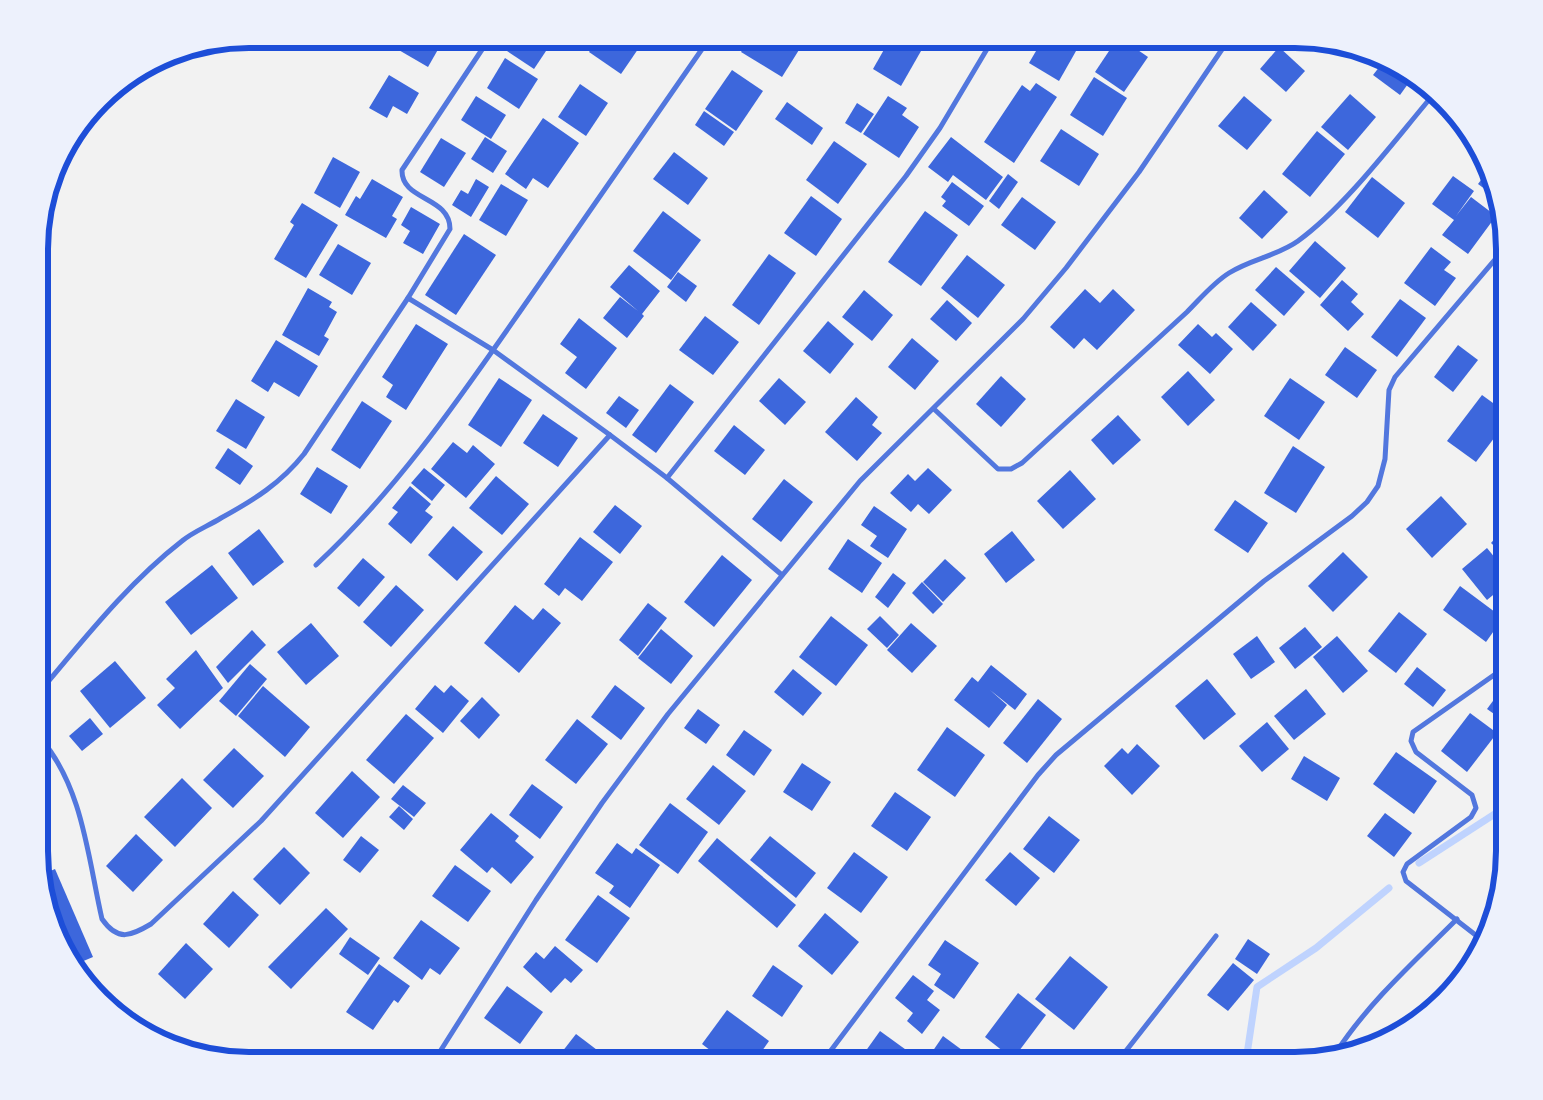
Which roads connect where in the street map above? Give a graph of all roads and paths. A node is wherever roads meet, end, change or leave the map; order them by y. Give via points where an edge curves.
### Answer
1 (483, 48) edge
2 (702, 48) edge
3 (988, 48) edge
4 (1223, 48) edge
5 (1429, 99) edge
6 (1496, 258) edge
7 (408, 298) junction
8 (493, 350) junction
9 (934, 409) junction
10 (610, 435) junction
11 (667, 478) junction
12 (316, 564) dead end
13 (782, 575) junction
14 (1496, 674) edge
15 (48, 681) edge
16 (48, 750) edge
17 (1457, 919) junction
18 (1216, 936) dead end
19 (1477, 936) edge
20 (1339, 1048) edge
21 (440, 1052) edge
22 (830, 1052) edge
23 (1125, 1052) edge

1 - 7 street via 402,170 406,185 441,207 450,221 450,229
2 - 8 street
3 - 11 street via 940,128 906,176
4 - 9 street via 1139,172 1066,268 1023,319
5 - 9 street via 1343,200 1320,222 1282,251 1245,264 1213,286 1011,470 998,469
6 - 22 street via 1395,377 1389,390 1385,459 1378,486 1368,502 1264,581 1056,755
7 - 8 street
7 - 15 street via 288,474 250,503 184,539 163,556
8 - 10 street
8 - 12 street via 403,472 349,534
9 - 13 street via 860,481
10 - 11 street
10 - 16 street via 261,821 151,924 137,933 119,935 110,930 102,919 76,803
11 - 13 street
13 - 21 street via 668,714 602,803
14 - 17 street via 1414,732 1411,742 1416,752 1472,795 1476,808 1471,817 1407,864 1403,872 1406,881
17 - 19 street
17 - 20 street via 1383,992
18 - 23 street

